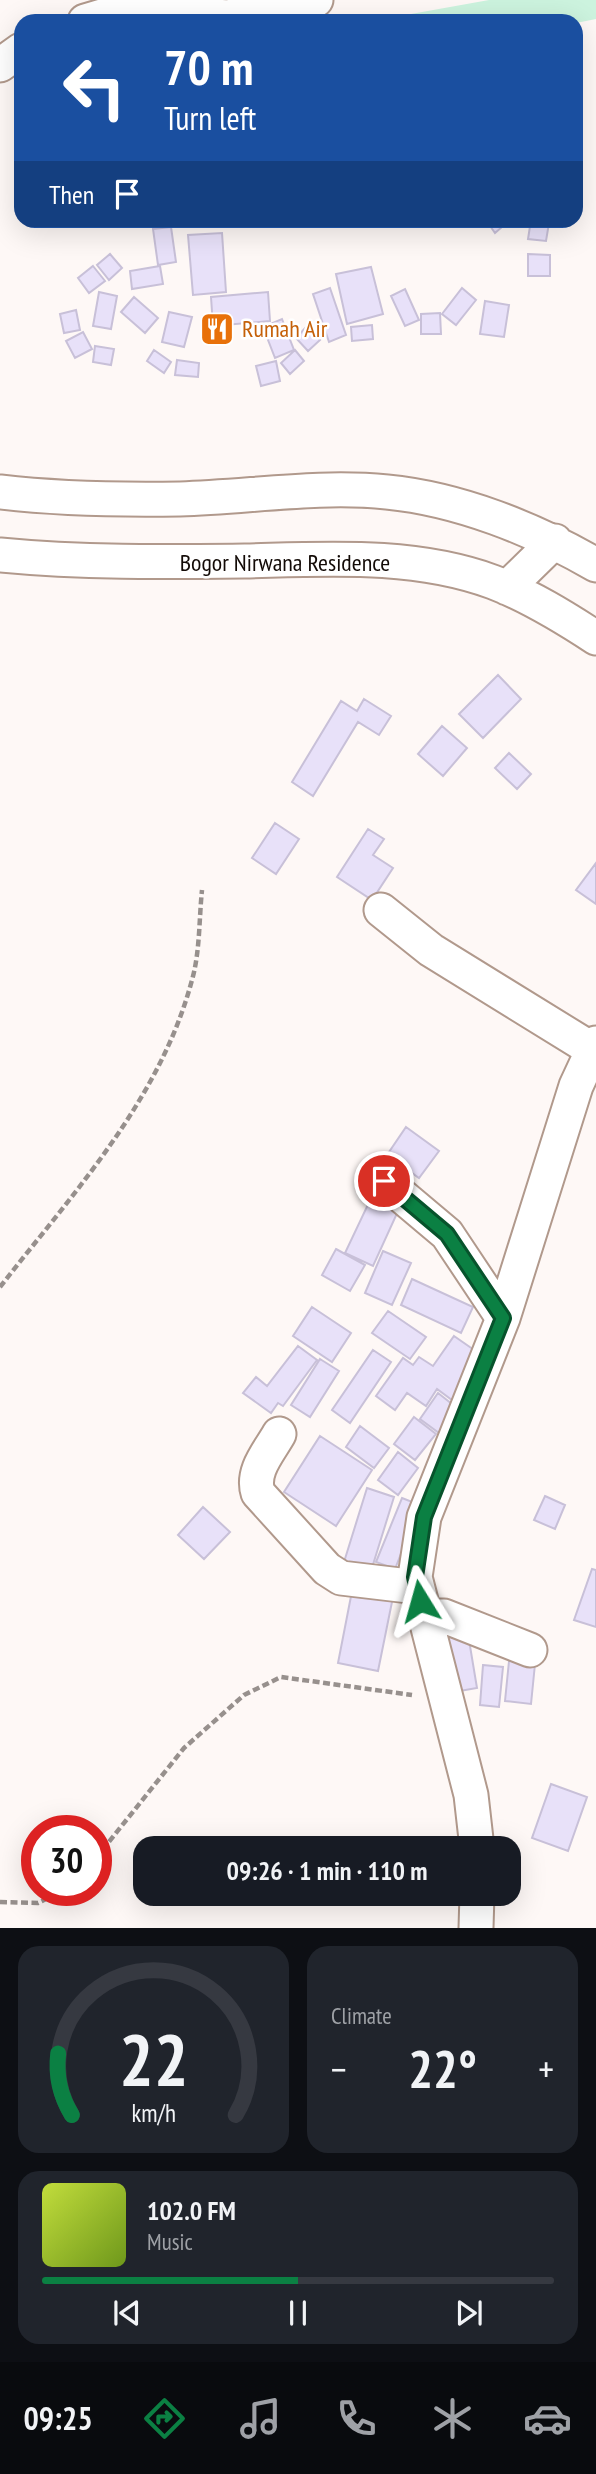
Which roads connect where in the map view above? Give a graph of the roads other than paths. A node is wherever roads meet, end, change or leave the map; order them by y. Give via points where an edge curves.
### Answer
1 (316, 0) edge
2 (138, 5) edge
3 (108, 14) edge
4 (206, 14) edge
5 (244, 14) edge
6 (0, 492) edge
7 (555, 541) junction
8 (0, 555) edge
9 (596, 565) edge
10 (507, 588) junction
11 (596, 638) edge
12 (381, 910) dead end
13 (594, 1047) edge
14 (384, 1181) dead end
15 (503, 1318) junction
16 (279, 1434) dead end
17 (420, 1601) junction
18 (530, 1650) dead end
19 (476, 1836) edge
20 (477, 1906) edge
21 (476, 1928) edge

1 - 5 street
2 - 3 street
2 - 4 street
6 - 7 street via 180,499 337,489 389,492 468,510
7 - 9 street
7 - 10 street
8 - 10 street, Bogor Nirwana Residence via 141,563 376,558 465,574
10 - 11 street, Bogor Nirwana Residence via 557,612
12 - 13 street via 431,950
13 - 15 street via 576,1086
14 - 15 street via 447,1234
15 - 17 street via 424,1517 416,1556
16 - 17 street via 257,1473 258,1493 327,1569 341,1578
17 - 18 street via 444,1616
17 - 19 street via 471,1796
20 - 21 street

